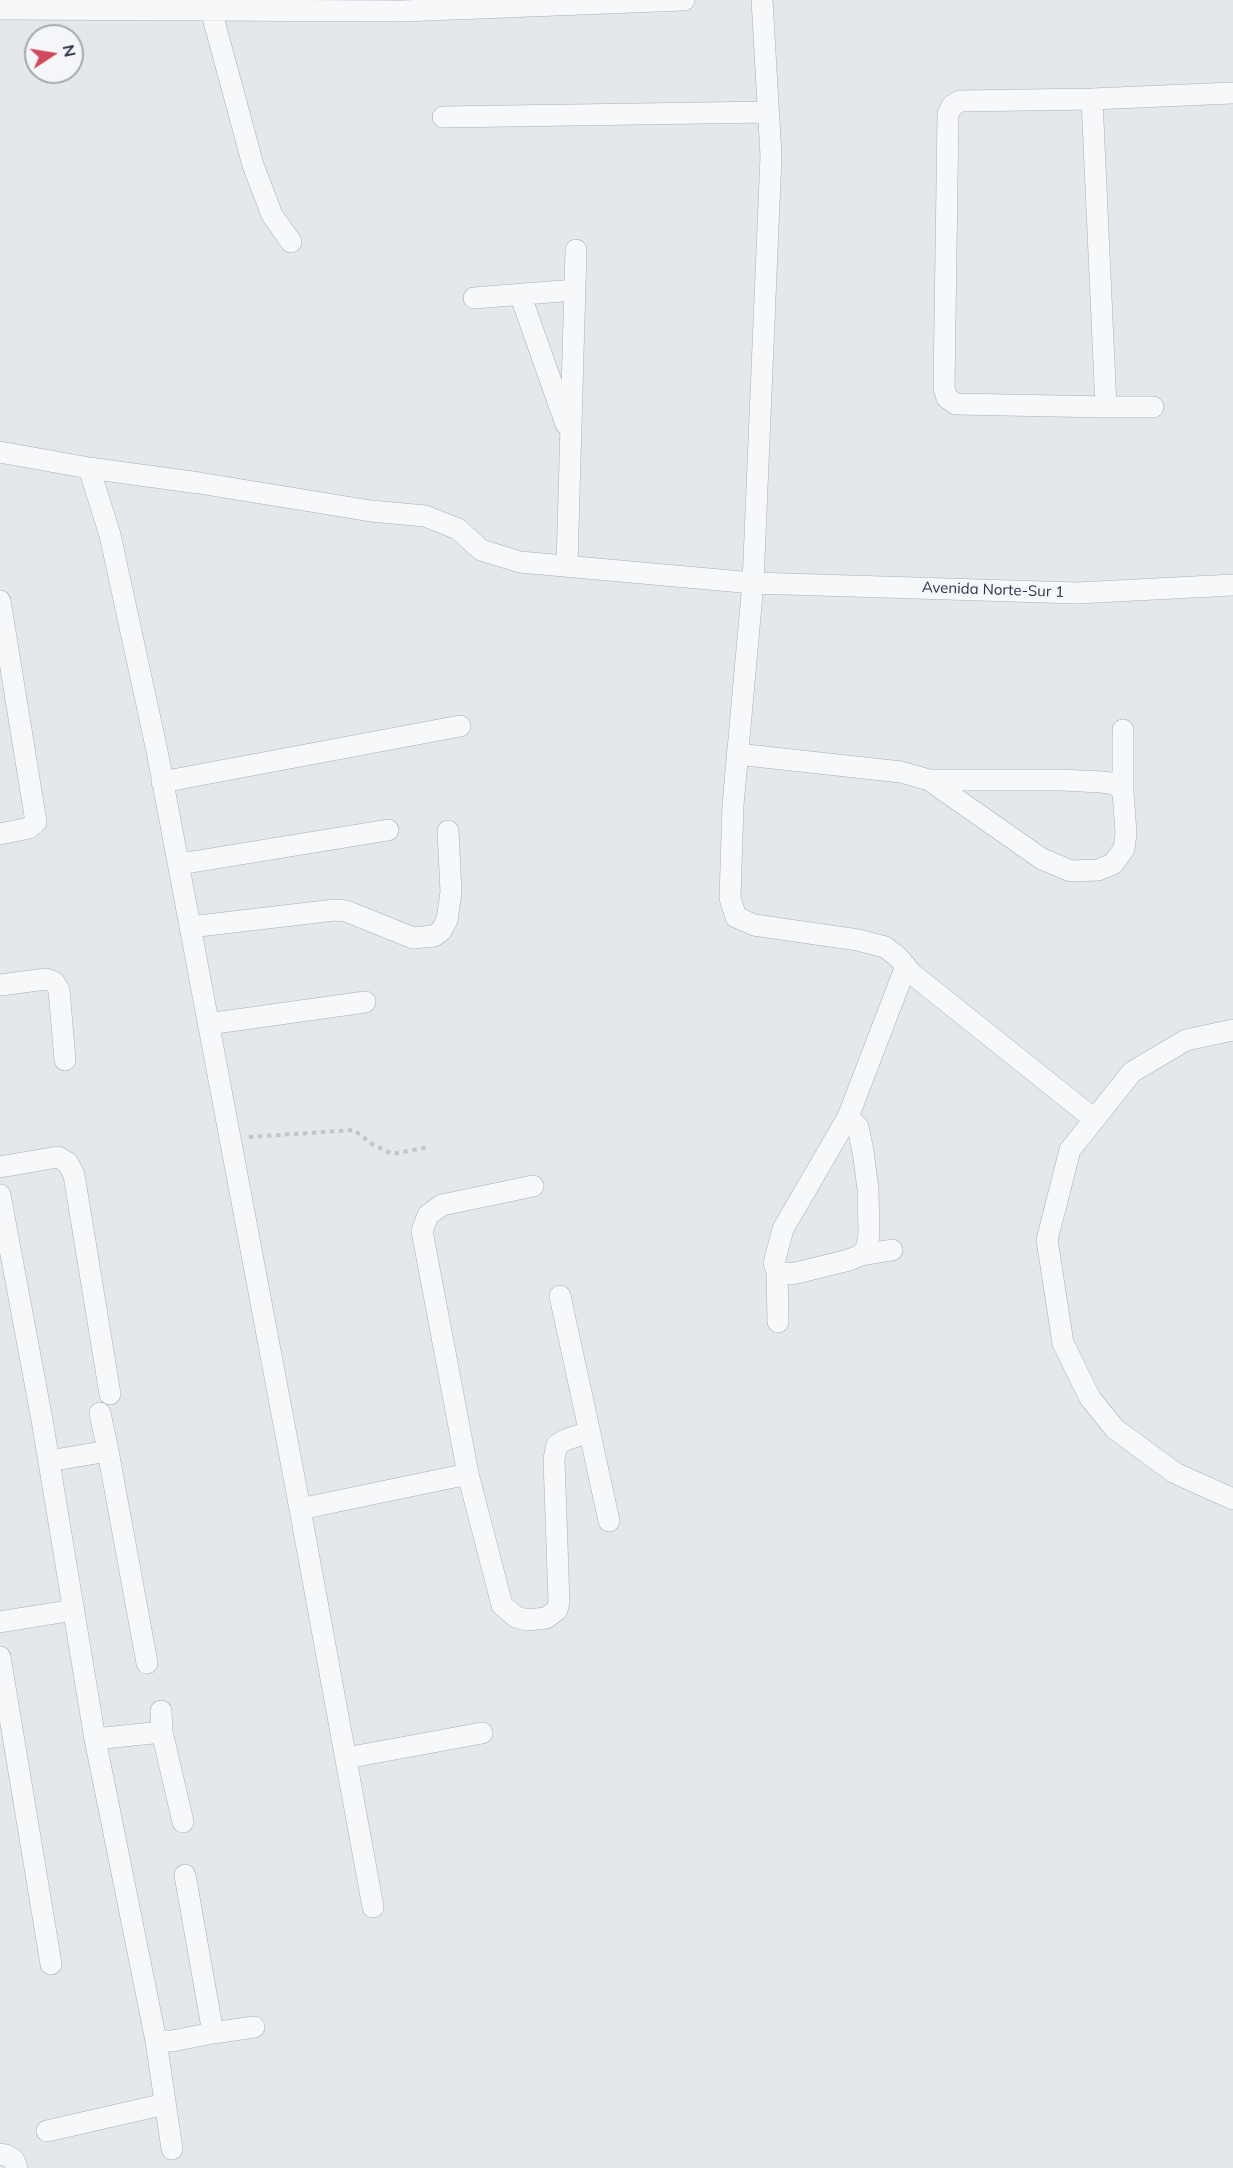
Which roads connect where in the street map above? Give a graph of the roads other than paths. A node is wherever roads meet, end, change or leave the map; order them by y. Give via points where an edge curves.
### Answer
1 (684, 0) edge
2 (762, 0) edge
3 (611, 2) edge
4 (401, 5) edge
5 (0, 9) edge
6 (211, 10) junction
7 (1233, 93) edge
8 (1092, 99) junction
9 (768, 112) junction
10 (443, 117) dead end
11 (291, 242) dead end
12 (576, 250) dead end
13 (575, 290) junction
14 (520, 294) junction
15 (474, 298) dead end
16 (1106, 407) junction
17 (1153, 407) dead end
18 (570, 436) junction
19 (0, 452) edge
20 (89, 468) junction
21 (567, 565) junction
22 (753, 583) junction
23 (1233, 585) edge
24 (0, 601) edge
25 (460, 726) dead end
26 (1123, 730) dead end
27 (737, 754) junction
28 (929, 780) junction
29 (992, 780) junction
30 (162, 782) junction
31 (1124, 792) junction
32 (981, 817) junction
33 (388, 830) dead end
34 (448, 831) dead end
35 (0, 834) edge
36 (178, 862) junction
37 (190, 927) junction
38 (906, 966) junction
39 (0, 985) edge
40 (365, 1002) dead end
41 (208, 1024) junction
42 (1233, 1030) edge
43 (65, 1060) dead end
44 (848, 1117) junction
45 (1094, 1119) junction
46 (0, 1167) edge
47 (533, 1186) dead end
48 (0, 1195) edge
49 (891, 1251) dead end
50 (861, 1255) junction
51 (777, 1272) junction
52 (560, 1296) dead end
53 (778, 1322) dead end
54 (110, 1394) dead end
55 (100, 1413) dead end
56 (589, 1432) junction
57 (108, 1451) junction
58 (49, 1461) junction
59 (468, 1474) junction
60 (1233, 1499) edge
61 (300, 1509) junction
62 (609, 1521) dead end
63 (74, 1610) junction
64 (0, 1622) edge
65 (0, 1657) edge
66 (147, 1663) dead end
67 (482, 1733) dead end
68 (94, 1739) junction
69 (346, 1758) junction
70 (183, 1822) dead end
71 (185, 1875) dead end
72 (373, 1907) dead end
73 (51, 1964) dead end
74 (254, 2027) dead end
75 (213, 2033) junction
76 (156, 2041) junction
77 (165, 2104) junction
78 (47, 2131) dead end
79 (172, 2149) dead end
80 (0, 2154) edge
81 (17, 2168) edge

1 - 3 street
2 - 9 street
3 - 4 street
4 - 6 street
5 - 6 street
6 - 11 street via 253,165 272,215
7 - 8 street
8 - 16 street
8 - 16 street via 960,101 952,106 948,114 944,388 956,404
9 - 10 street
9 - 22 street via 771,156
12 - 13 street
13 - 14 street
13 - 18 street
14 - 15 street
14 - 18 street
16 - 17 street
18 - 21 street
19 - 20 street, Avenida Norte-Sur 1
20 - 21 street, Avenida Norte-Sur 1 via 425,516 458,529 482,550 520,562
20 - 30 street via 110,535
21 - 22 street, Avenida Norte-Sur 1
22 - 23 street, Avenida Norte-Sur 1 via 1077,593
22 - 27 street
24 - 35 street via 36,822 28,828
25 - 30 street
26 - 31 street
27 - 28 street via 902,772
27 - 38 street via 730,898 736,917 754,925 885,947
28 - 29 street
28 - 32 street
29 - 31 street via 1102,782 1116,784
29 - 32 street via 979,797
30 - 36 street
31 - 32 street via 1124,849 1113,864 1098,870 1071,871 1041,859
33 - 36 street
34 - 37 street via 451,891 447,920 434,936 413,938 335,910
36 - 37 street
37 - 41 street
38 - 44 street
38 - 45 street
39 - 43 street via 46,979 54,982 59,990
40 - 41 street
41 - 61 street
42 - 45 street via 1186,1040 1132,1072
44 - 50 street via 858,1127 868,1189 869,1233
44 - 51 street via 783,1229 774,1263
45 - 60 street via 1070,1150 1047,1240 1063,1343 1090,1398 1115,1429 1175,1473
46 - 54 street via 58,1157 68,1163 74,1175
47 - 59 street via 442,1205 428,1215 422,1231
48 - 58 street
49 - 50 street
50 - 51 street via 792,1274
51 - 53 street
52 - 56 street
55 - 57 street
56 - 59 street via 557,1445 554,1459 559,1602 557,1610 546,1618 516,1617 502,1605
56 - 62 street
57 - 58 street
57 - 66 street
58 - 63 street
59 - 61 street
61 - 69 street
63 - 64 street
63 - 68 street
65 - 73 street
67 - 69 street
68 - 70 street via 161,1721
68 - 76 street
69 - 72 street
71 - 75 street
74 - 75 street
75 - 76 street
76 - 77 street
77 - 78 street
77 - 79 street
80 - 81 street via 14,2160

